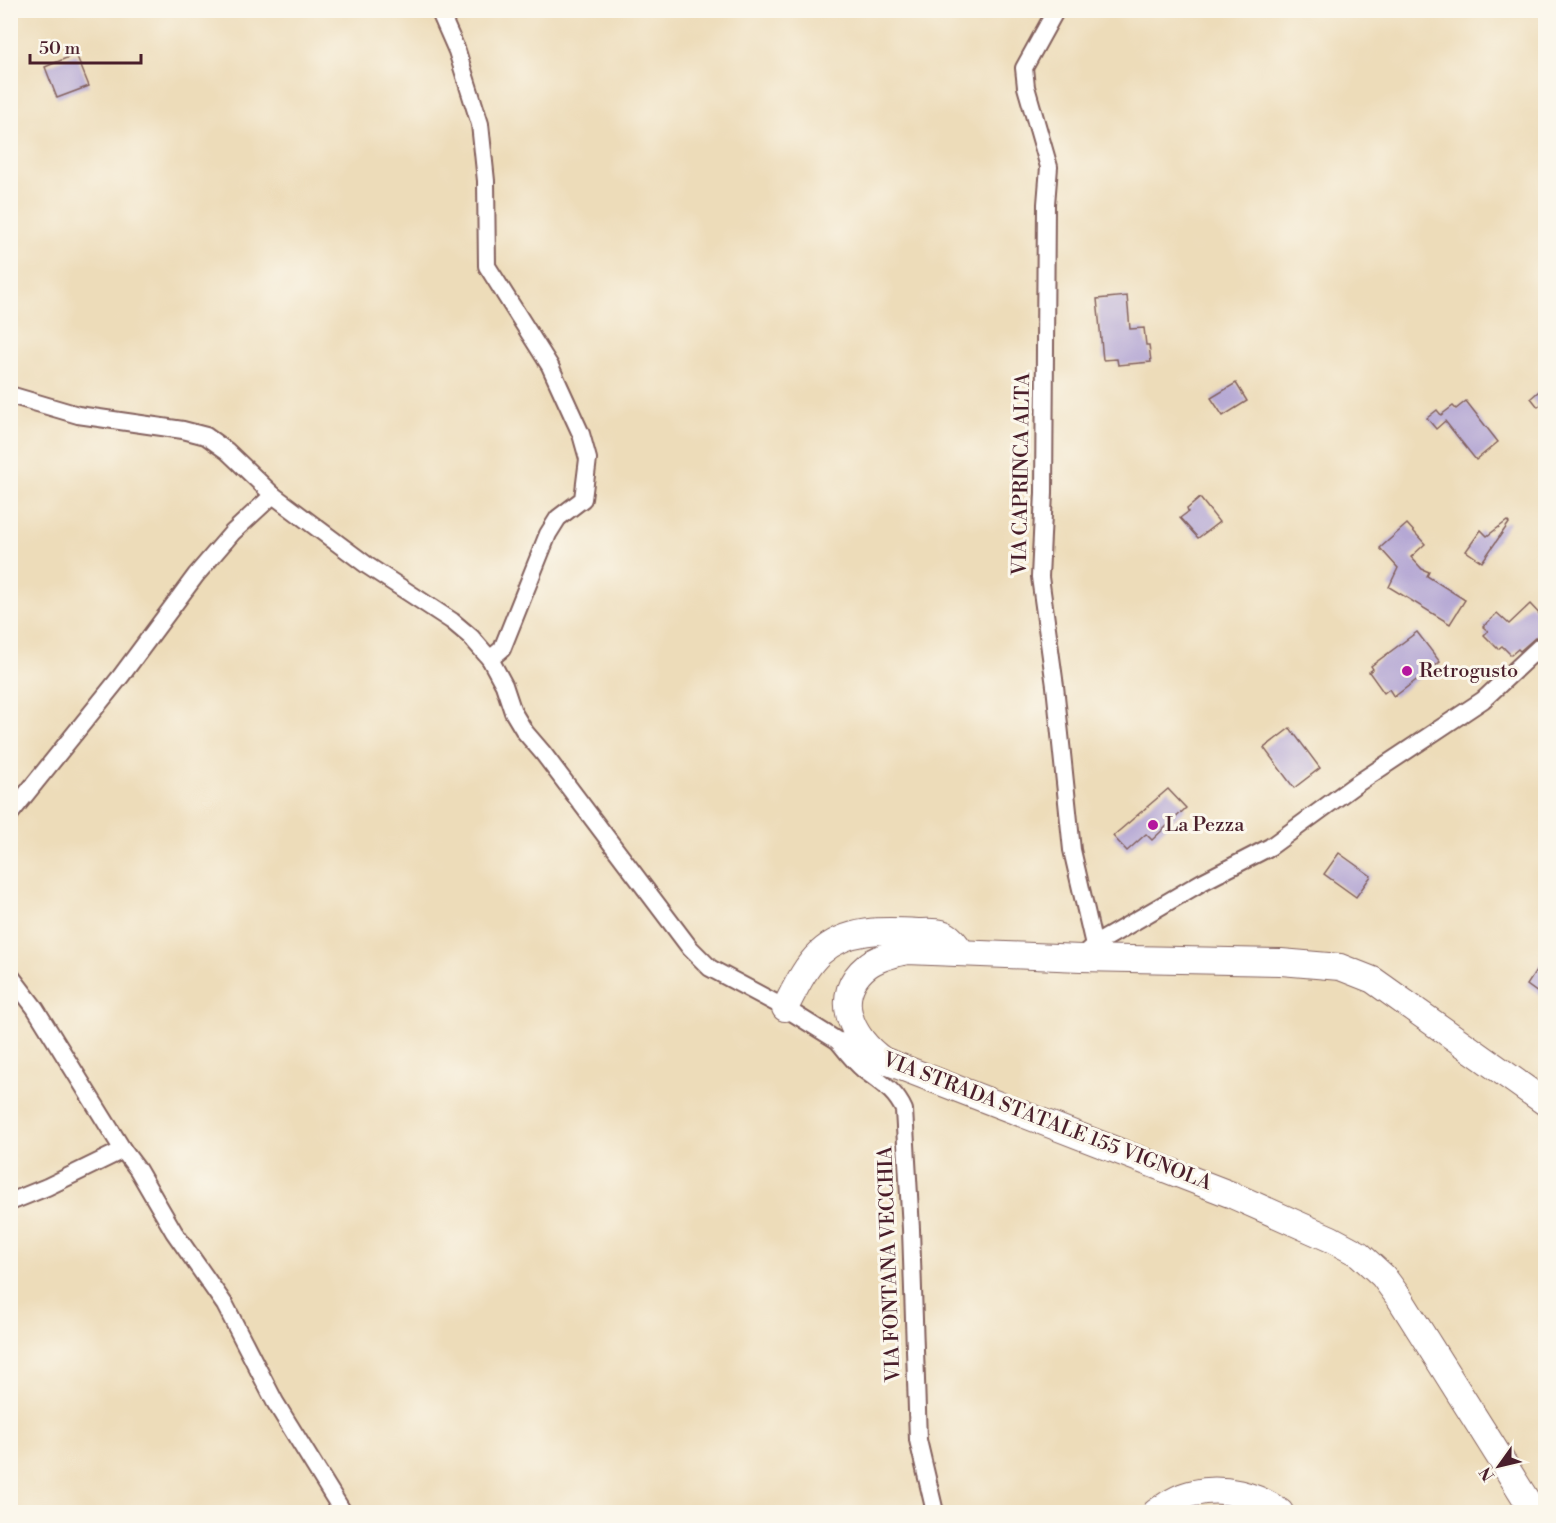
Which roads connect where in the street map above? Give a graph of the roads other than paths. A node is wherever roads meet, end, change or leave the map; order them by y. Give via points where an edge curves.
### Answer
1 (439, 10) edge
2 (1056, 10) edge
3 (10, 395) edge
4 (273, 495) junction
5 (1545, 641) edge
6 (490, 659) junction
7 (10, 814) edge
8 (961, 951) junction
9 (1087, 951) junction
10 (10, 975) edge
11 (785, 1008) junction
12 (850, 1042) junction
13 (1545, 1104) edge
14 (123, 1150) junction
15 (10, 1202) edge
16 (343, 1512) edge
17 (935, 1512) edge
18 (1156, 1512) edge
19 (1280, 1512) edge
20 (1534, 1512) edge

1 - 6 street via 457,51 480,124 486,181 487,266 550,366 588,459 583,499 558,518 548,534 502,649
2 - 9 street, VIA CAPRINCA ALTA via 1024,68 1049,167 1040,577
3 - 4 street, VIA FONTANA VECCHIA via 78,415 206,436
4 - 6 street, VIA FONTANA VECCHIA via 368,566 452,621
4 - 7 street via 232,533 196,575
5 - 9 street via 1483,700 1355,784 1270,847 1202,882
6 - 11 street, VIA FONTANA VECCHIA via 525,732 690,948 710,968
8 - 9 main road, VIA STRADA STATALE 155 VIGNOLA
8 - 11 main road via 942,933 887,930 839,939 820,953 801,977
8 - 12 main road, VIA STRADA STATALE 155 VIGNOLA via 907,951 868,965 854,981 848,997 853,1028
9 - 13 main road, VIA STRADA STATALE 155 VIGNOLA via 1340,967 1373,980
10 - 14 street via 35,1008
11 - 12 street, VIA FONTANA VECCHIA
12 - 17 street, VIA FONTANA VECCHIA via 862,1068 891,1089 904,1110 918,1440
12 - 20 main road, VIA STRADA STATALE 155 VIGNOLA via 883,1060 1232,1195 1359,1254 1400,1299
14 - 15 street
14 - 16 street via 225,1305 275,1402
18 - 19 main road via 1193,1493 1220,1490 1247,1496

